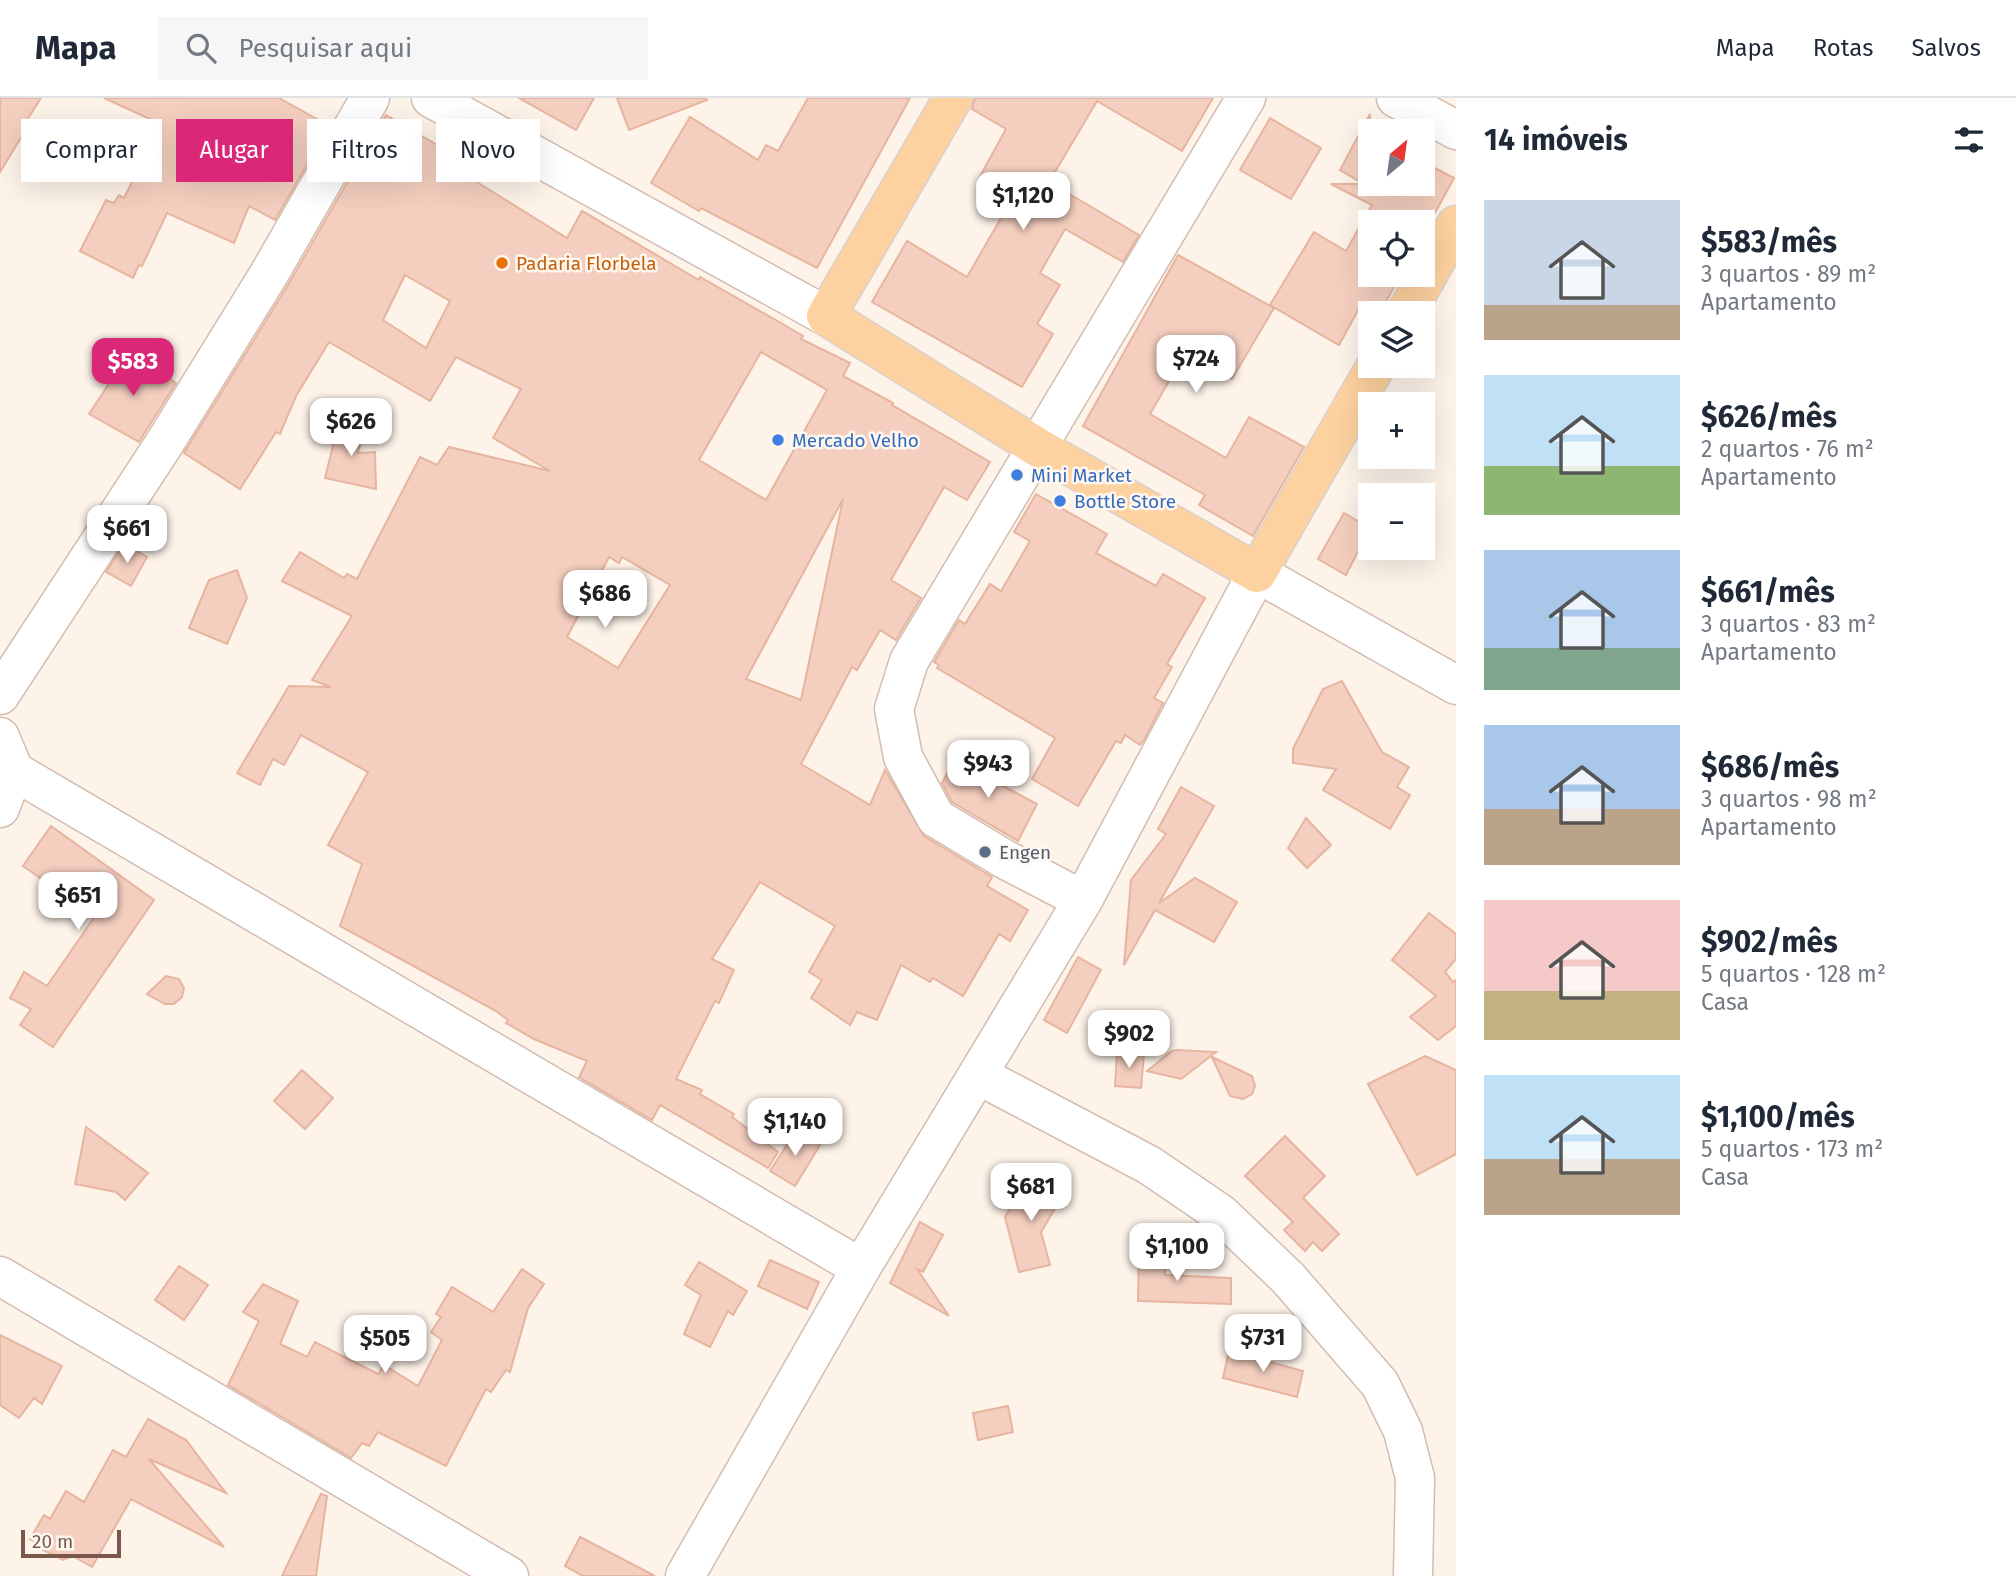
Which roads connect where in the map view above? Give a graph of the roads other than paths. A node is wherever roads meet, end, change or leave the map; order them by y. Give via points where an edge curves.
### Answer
1 (370, 98) edge
2 (431, 98) edge
3 (953, 98) edge
4 (1246, 98) edge
5 (1396, 98) edge
6 (1456, 130) edge
7 (1456, 225) edge
8 (1413, 301) edge
9 (826, 316) junction
10 (1369, 378) edge
11 (1037, 447) junction
12 (1257, 573) junction
13 (1456, 685) edge
14 (0, 695) edge
15 (7, 754) edge
16 (0, 808) edge
17 (1083, 900) junction
18 (978, 1075) junction
19 (861, 1268) junction
20 (0, 1276) edge
21 (509, 1576) edge
22 (685, 1576) edge
23 (1413, 1576) edge

1 - 14 street via 164,444
2 - 9 street
3 - 9 main road
4 - 11 street
5 - 6 street
7 - 8 main road
9 - 11 main road
10 - 12 main road
11 - 12 main road
11 - 17 street via 909,661 894,709 903,757 936,818
12 - 13 street
12 - 17 street
15 - 16 street
15 - 19 street
17 - 18 street
18 - 19 street
18 - 23 street via 1149,1165 1221,1214 1288,1278 1380,1384 1404,1432 1415,1478
19 - 22 street
20 - 21 street

